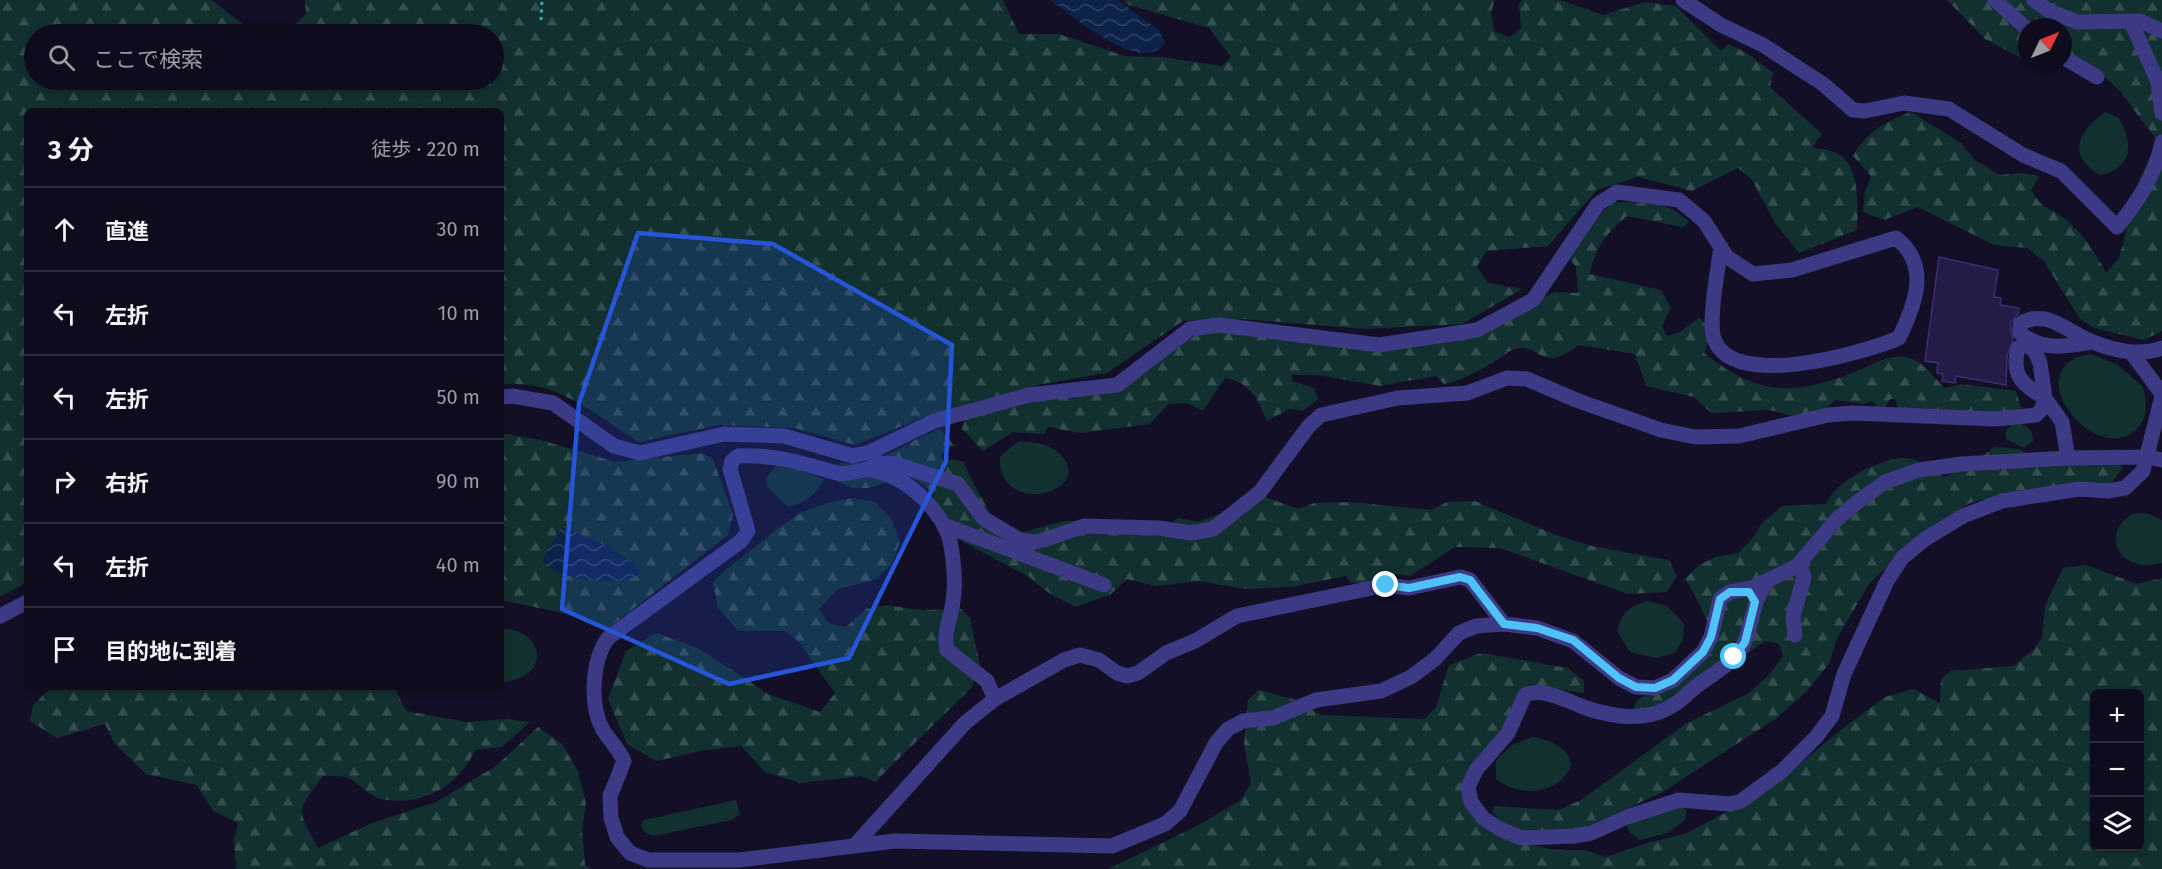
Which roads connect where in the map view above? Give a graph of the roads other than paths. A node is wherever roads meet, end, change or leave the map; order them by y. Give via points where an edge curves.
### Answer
1 (1683, 0) edge
2 (1995, 0) edge
3 (2034, 0) edge
4 (2018, 22) edge
5 (2131, 22) junction
6 (2162, 31) edge
7 (2072, 62) edge
8 (2097, 77) dead end
9 (2162, 113) edge
10 (2162, 142) edge
11 (1721, 248) junction
12 (2092, 342) dead end
13 (2162, 348) edge
14 (2131, 352) junction
15 (2162, 395) edge
16 (504, 397) edge
17 (2068, 458) junction
18 (2146, 458) junction
19 (2162, 460) edge
20 (864, 470) junction
21 (947, 526) junction
22 (1800, 563) junction
23 (1768, 581) junction
24 (1104, 585) dead end
25 (1741, 590) junction
26 (1755, 602) junction
27 (24, 604) edge
28 (0, 616) edge
29 (1504, 624) junction
30 (1795, 635) dead end
31 (995, 699) junction
32 (856, 844) junction

1 - 10 street via 1721,25 1773,51 1823,84 1853,110 1904,103 1948,109 2023,155 2061,171 2117,227 2140,199
2 - 4 street
3 - 5 street via 2077,22
5 - 6 street via 2140,21
5 - 9 street via 2158,82
7 - 8 street
11 - 11 street via 1727,257 1753,274 1792,270 1896,238 1918,267 1911,313 1899,339 1866,352 1770,367 1724,354 1714,338 1714,293
11 - 16 street via 1704,222 1679,200 1617,192 1598,204 1533,300 1477,330 1379,345 1219,325 1190,329 1117,385 1029,395 934,421 870,452 853,456 784,436 724,434 640,453 614,446 553,403
12 - 14 street
13 - 14 street
14 - 15 street
15 - 18 street
17 - 18 street
17 - 20 street via 2062,422 2045,398 2036,415 1995,419 1828,414 1739,436 1695,437 1661,430 1527,379 1507,378 1467,393 1398,398 1321,416 1308,427 1260,492 1213,529 1191,533 1084,526 1044,540 1019,540 983,518 958,484 895,464 880,463
17 - 22 street via 1962,464 1919,470 1885,482 1836,520
18 - 19 street
18 - 26 street via 2144,471 2125,488 2079,489 2002,501 1963,516 1902,558 1860,636 1832,716 1782,771 1741,801 1730,804 1679,800 1591,833 1540,839 1521,838 1500,830 1483,818 1471,802 1468,787 1476,770 1508,733 1525,695 1533,691 1551,695 1618,717 1656,714 1677,703 1734,657 1745,642
20 - 21 street via 885,475 915,491
20 - 32 street via 849,475 771,456 738,456 730,469 748,531 741,541 609,638 596,666 598,716 624,761 610,796 617,837 630,853 648,860 739,860
21 - 24 street
21 - 31 street via 955,575 945,639 947,650 987,681
22 - 23 street
22 - 30 street via 1804,577 1793,617
23 - 25 street
23 - 26 street
25 - 26 street via 1749,592
25 - 29 street via 1720,599 1711,637 1703,652 1673,680 1655,688 1636,687 1619,678 1573,640 1537,628
27 - 28 street
29 - 31 street via 1470,580 1460,577 1409,588 1386,585 1237,616 1166,653 1138,674 1117,673 1099,660 1080,655
29 - 32 street via 1476,626 1459,633 1411,678 1381,691 1316,700 1273,718 1243,721 1228,729 1216,743 1180,811 1165,824 1136,838 1112,846
31 - 32 street via 965,723

